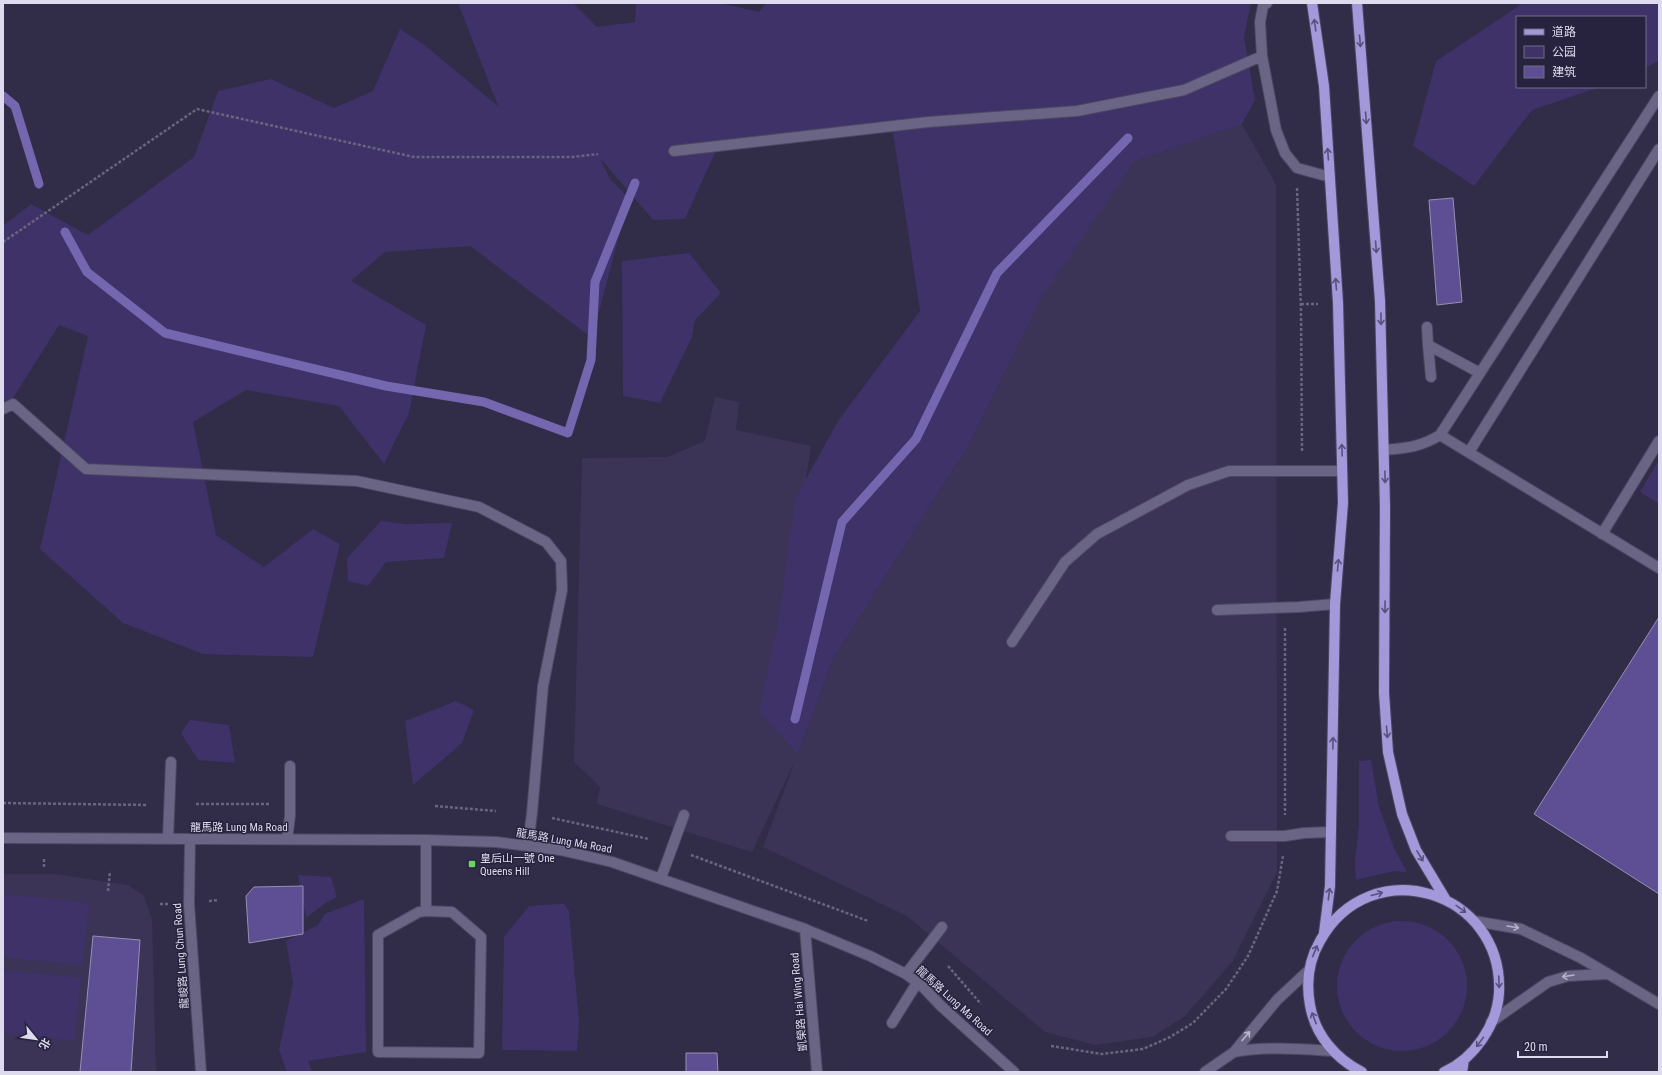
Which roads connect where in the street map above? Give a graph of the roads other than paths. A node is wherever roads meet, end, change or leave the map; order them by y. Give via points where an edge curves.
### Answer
1 (1266, 3) edge
2 (1312, 3) edge
3 (1356, 3) edge
4 (1262, 56) junction
5 (1659, 96) edge
6 (1659, 149) edge
7 (674, 151) dead end
8 (1330, 177) junction
9 (1427, 327) dead end
10 (1428, 345) junction
11 (1480, 373) junction
12 (1430, 377) dead end
13 (3, 409) edge
14 (1440, 435) junction
15 (1659, 441) edge
16 (1384, 450) junction
17 (1469, 452) junction
18 (1342, 471) junction
19 (1602, 534) junction
20 (1659, 568) edge
21 (1335, 604) junction
22 (1217, 610) dead end
23 (1012, 642) dead end
24 (171, 762) dead end
25 (290, 766) dead end
26 (684, 815) dead end
27 (1331, 832) junction
28 (1231, 836) dead end
29 (3, 838) edge
30 (168, 839) junction
31 (190, 839) junction
32 (287, 839) junction
33 (426, 840) junction
34 (528, 845) junction
35 (661, 878) junction
36 (1446, 900) junction
37 (426, 911) junction
38 (1474, 921) junction
39 (942, 927) dead end
40 (805, 929) junction
41 (1324, 933) junction
42 (1309, 970) junction
43 (906, 974) junction
44 (1607, 974) junction
45 (917, 983) junction
46 (1659, 1004) edge
47 (1492, 1022) junction
48 (892, 1023) dead end
49 (1333, 1051) junction
50 (1234, 1052) junction
51 (1464, 1060) junction
52 (201, 1072) edge
53 (817, 1072) edge
54 (1014, 1072) edge
55 (1205, 1072) edge
56 (1362, 1072) edge
57 (1444, 1072) edge
58 (1462, 1072) edge

1 - 4 street via 1260,22
8 -> 2 main road via 1324,86
3 -> 16 main road via 1380,301
4 - 7 street via 1184,90 1077,111 928,122
4 - 8 street via 1276,130 1284,153 1297,168
5 - 11 street
6 - 17 street
18 -> 8 main road via 1338,303
9 - 10 street
10 - 11 street
10 - 12 street
11 - 14 street
13 - 34 street via 13,404 86,469 357,481 479,507 546,542 561,561 562,590 543,686
14 - 16 street via 1428,443
14 - 17 street
15 - 19 street
16 -> 36 main road via 1384,693 1388,752 1402,814 1416,850
17 - 19 street
21 -> 18 main road via 1343,502
18 - 23 street via 1229,471 1188,485 1097,534 1065,562
19 - 20 street
21 - 22 street
27 -> 21 main road
24 - 30 street
25 - 32 street via 290,816
26 - 35 street
27 - 28 street via 1285,836
41 -> 27 main road via 1330,886
29 - 30 street, 龍馬路 Lung Ma Road
30 - 31 street, 龍馬路 Lung Ma Road
31 - 32 street, 龍馬路 Lung Ma Road
31 - 52 street, 龍峻路 Lung Chun Road via 189,904
32 - 33 street, 龍馬路 Lung Ma Road
33 - 34 street, 龍馬路 Lung Ma Road
33 - 37 street
34 - 35 street, 龍馬路 Lung Ma Road via 612,862
35 - 40 street, 龍馬路 Lung Ma Road
36 -> 38 main road
41 -> 36 main road via 1346,910 1373,895 1406,890
37 - 37 street via 452,912 481,937 479,1053 378,1052 378,935 419,912
38 -> 44 street via 1521,929 1581,958
38 -> 47 main road via 1488,941 1498,967 1499,995
39 - 43 street
40 - 43 street, 龍馬路 Lung Ma Road
40 - 53 street, 凱榮路 Hai Wing Road
42 -> 41 main road
49 -> 42 main road via 1323,1037 1311,1010 1308,991
50 -> 42 street via 1277,1000
43 - 45 street, 龍馬路 Lung Ma Road
44 - 46 street
44 -> 47 street via 1568,976 1548,982
45 - 48 street
45 - 54 street, 龍馬路 Lung Ma Road
47 -> 51 main road via 1481,1041
49 - 50 street via 1251,1049
49 - 56 main road
50 - 55 street
51 - 57 main road
51 - 58 main road

